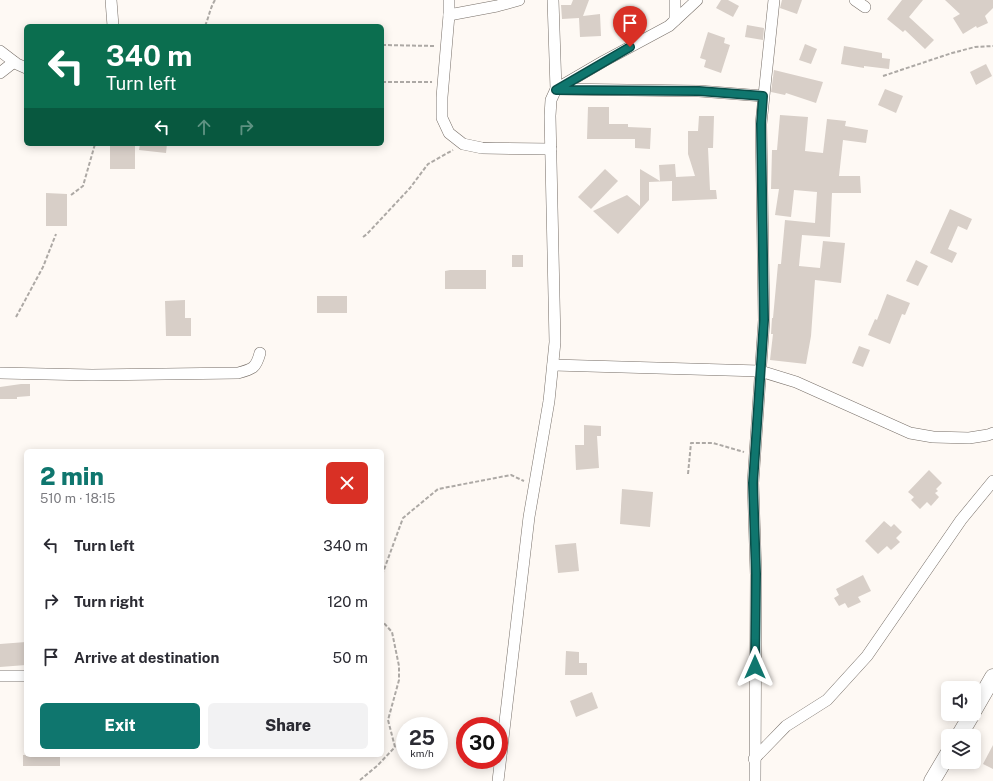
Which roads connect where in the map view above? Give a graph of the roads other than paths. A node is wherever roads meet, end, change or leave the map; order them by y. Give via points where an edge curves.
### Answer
1 (111, 0) edge
2 (449, 0) edge
3 (519, 0) edge
4 (553, 0) edge
5 (675, 0) edge
6 (697, 0) edge
7 (774, 0) edge
8 (855, 0) edge
9 (865, 7) dead end
10 (449, 15) junction
11 (675, 20) junction
12 (113, 24) edge
13 (0, 51) edge
14 (14, 62) junction
15 (24, 67) edge
16 (0, 73) edge
17 (556, 90) junction
18 (763, 96) junction
19 (551, 150) junction
20 (260, 353) dead end
21 (553, 365) junction
22 (760, 371) junction
23 (0, 373) edge
24 (993, 433) edge
25 (993, 481) edge
26 (0, 676) edge
27 (24, 676) edge
28 (993, 677) edge
29 (981, 698) edge
30 (754, 759) junction
31 (941, 766) edge
32 (498, 781) edge
33 (755, 781) edge
34 (932, 781) edge

1 - 12 street
2 - 10 street
3 - 10 street
4 - 17 street
5 - 11 street
6 - 11 street
7 - 18 street
8 - 9 street
10 - 19 street via 442,118 449,133 463,144 482,148
11 - 17 street
13 - 14 street
14 - 15 street
14 - 16 street
17 - 18 street via 699,91
17 - 19 street via 552,100
18 - 22 street via 761,124 764,320
19 - 21 street via 555,342
20 - 23 street via 252,369 238,373
21 - 22 street
21 - 32 street via 529,517
22 - 24 street via 796,382 910,433 933,437 969,438
22 - 30 street via 753,483 756,574
25 - 30 street via 961,520 867,656 827,700 786,726
26 - 27 street
28 - 29 street
30 - 33 street
31 - 34 street

